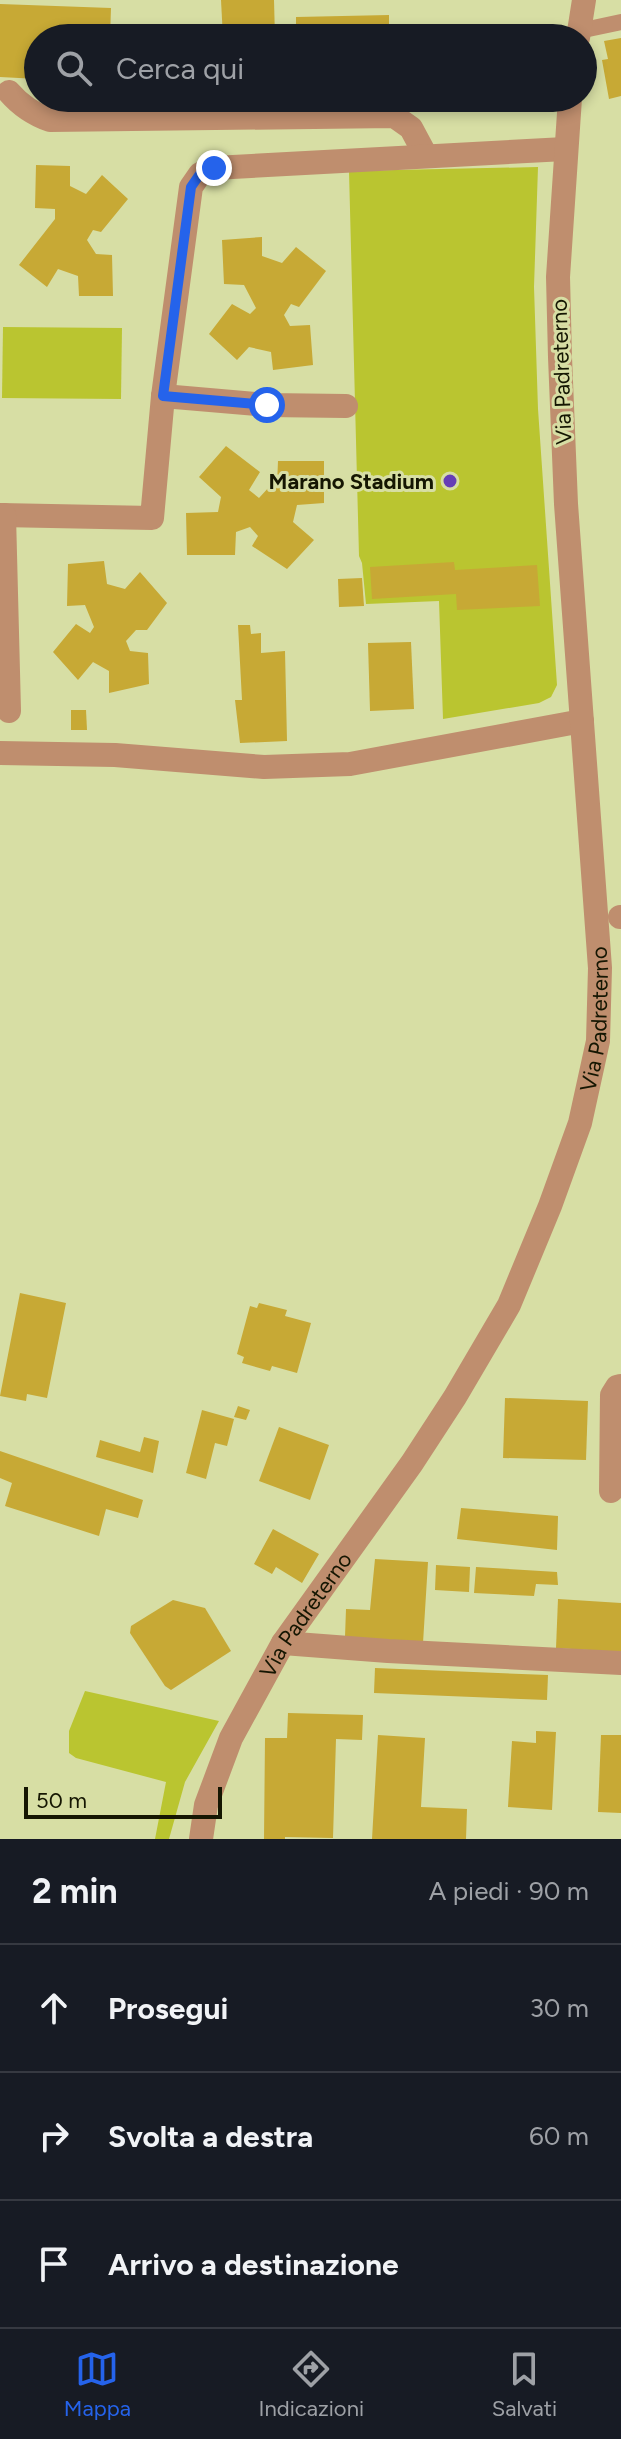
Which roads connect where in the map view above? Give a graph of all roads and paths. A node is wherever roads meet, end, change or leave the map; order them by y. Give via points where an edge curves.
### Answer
1 (584, 0) edge
2 (621, 22) edge
3 (580, 24) edge
4 (597, 29) edge
5 (9, 92) dead end
6 (24, 107) edge
7 (31, 112) edge
8 (569, 112) edge
9 (565, 149) junction
10 (426, 156) junction
11 (163, 396) junction
12 (346, 406) dead end
13 (2, 515) edge
14 (9, 711) dead end
15 (582, 721) junction
16 (0, 753) edge
17 (621, 1386) edge
18 (611, 1491) dead end
19 (283, 1643) junction
20 (621, 1663) edge
21 (201, 1839) edge

1 - 3 street
2 - 4 lane
5 - 6 street
7 - 10 street via 50,120 394,116 411,128
8 - 9 street, Via Padreterno
9 - 10 street
9 - 15 street, Via Padreterno via 560,357
10 - 11 street via 214,168 200,174 191,187
11 - 12 street
11 - 13 street via 152,518
13 - 14 street
15 - 16 street via 350,764 264,767 115,755
15 - 19 street, Via Padreterno via 600,968 598,1041 580,1123 509,1305 412,1463
17 - 18 street via 612,1395
19 - 20 street
19 - 21 street, Via Padreterno via 231,1738 206,1805

